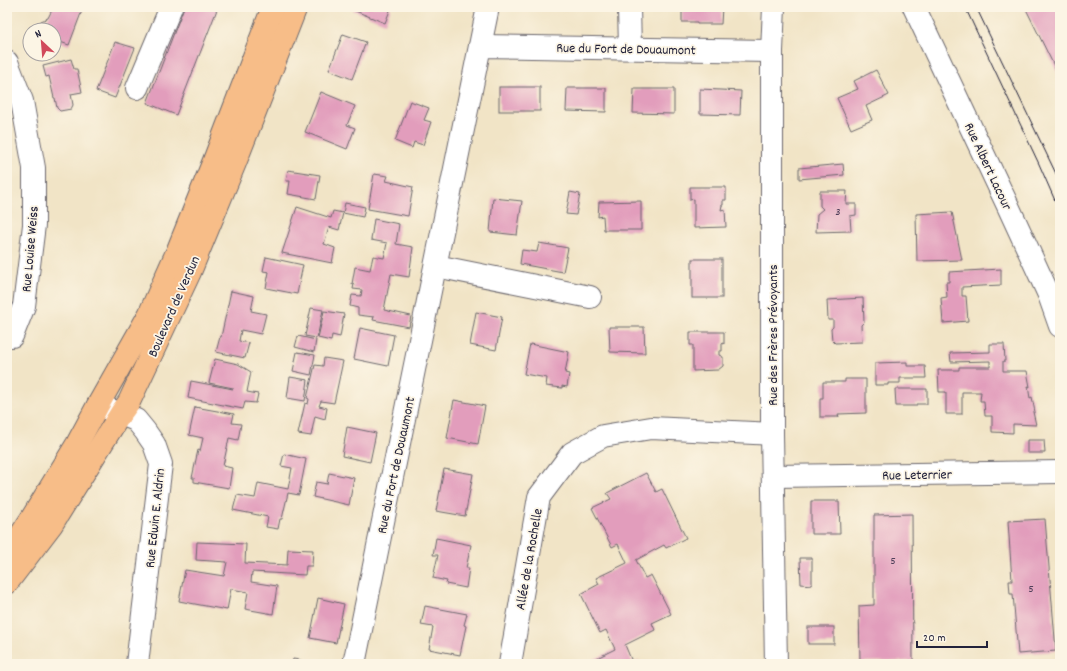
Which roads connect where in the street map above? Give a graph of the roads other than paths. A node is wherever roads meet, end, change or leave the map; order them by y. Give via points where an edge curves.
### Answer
1 (171, 7) edge
2 (273, 7) edge
3 (296, 7) edge
4 (488, 7) edge
5 (629, 7) edge
6 (774, 7) edge
7 (914, 7) edge
8 (480, 46) junction
9 (630, 48) junction
10 (772, 50) junction
11 (8, 65) edge
12 (137, 88) dead end
13 (436, 266) junction
14 (590, 297) dead end
15 (1060, 326) edge
16 (7, 336) edge
17 (98, 405) junction
18 (121, 413) junction
19 (772, 434) junction
20 (1060, 472) edge
21 (774, 476) junction
22 (7, 556) edge
23 (7, 583) edge
24 (142, 663) edge
25 (354, 664) edge
26 (510, 664) edge
27 (776, 664) edge

1 - 12 street
2 - 17 main road, Boulevard de Verdun via 171,266 149,315
3 - 18 main road, Boulevard de Verdun via 190,272 129,402
4 - 8 street, Rue du Fort de Douaumont
5 - 9 street
6 - 10 street, Rue des Frères Prévoyants
7 - 15 street, Rue Albert Lacour via 1049,295
8 - 9 street, Rue du Fort de Douaumont
8 - 13 street, Rue du Fort de Douaumont
9 - 10 street, Rue du Fort de Douaumont
10 - 19 street, Rue des Frères Prévoyants
11 - 16 street, Rue Louise Weiss via 22,101 34,168 34,225 24,306 12,336
13 - 14 street
13 - 25 street, Rue du Fort de Douaumont
17 - 18 street, Rue Edwin E. Aldrin
17 - 22 main road, Boulevard de Verdun via 69,457
18 - 23 main road, Boulevard de Verdun via 52,524
18 - 24 street, Rue Edwin E. Aldrin via 136,420 146,431 161,464
19 - 21 street, Rue des Frères Prévoyants
19 - 26 street, Allée de la Rochelle via 651,428 603,436 572,453 540,497
20 - 21 street, Rue Leterrier
21 - 27 street, Rue des Frères Prévoyants

